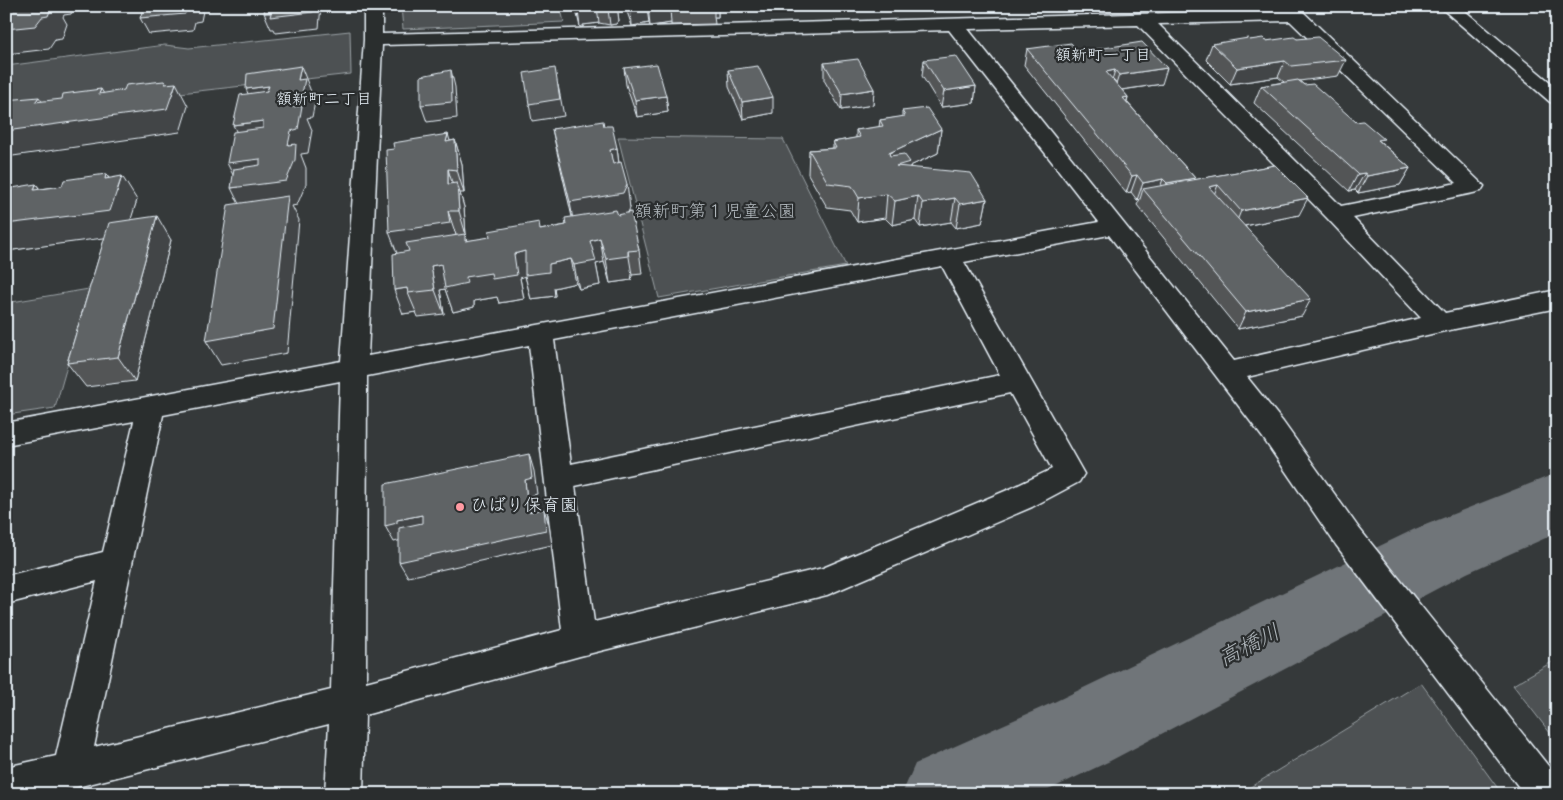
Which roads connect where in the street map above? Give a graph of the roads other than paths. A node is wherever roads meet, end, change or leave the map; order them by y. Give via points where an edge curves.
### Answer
1 (373, 6) edge
2 (860, 6) edge
3 (1448, 6) edge
4 (1291, 11) edge
5 (1143, 19) junction
6 (954, 24) junction
7 (873, 26) junction
8 (373, 40) junction
9 (1557, 98) edge
10 (1336, 214) junction
11 (1115, 226) junction
12 (949, 257) junction
13 (1557, 299) edge
14 (1440, 323) junction
15 (540, 333) junction
16 (354, 368) junction
17 (1228, 372) junction
18 (1018, 381) junction
19 (151, 406) junction
20 (6, 434) edge
21 (559, 478) junction
22 (115, 563) junction
23 (6, 590) edge
24 (580, 641) junction
25 (348, 703) junction
26 (71, 770) junction
27 (6, 786) edge
28 (344, 794) edge
29 (1547, 794) edge

1 - 8 street
2 - 7 street
3 - 9 street
4 - 5 street
4 - 10 street via 1473,186
5 - 6 street
5 - 10 street
6 - 7 street
6 - 11 street
7 - 8 street via 742,22
8 - 16 street
10 - 14 street
11 - 12 street
11 - 17 street
12 - 15 street
12 - 18 street
13 - 14 street
14 - 17 street
15 - 16 street
15 - 21 street
16 - 19 street
16 - 25 street
17 - 29 street via 1347,536
18 - 21 street
18 - 24 street via 1069,474 1021,498 827,581
19 - 20 street
19 - 22 street
21 - 24 street
22 - 23 street
22 - 26 street
24 - 25 street
25 - 26 street
25 - 28 street
26 - 27 street

